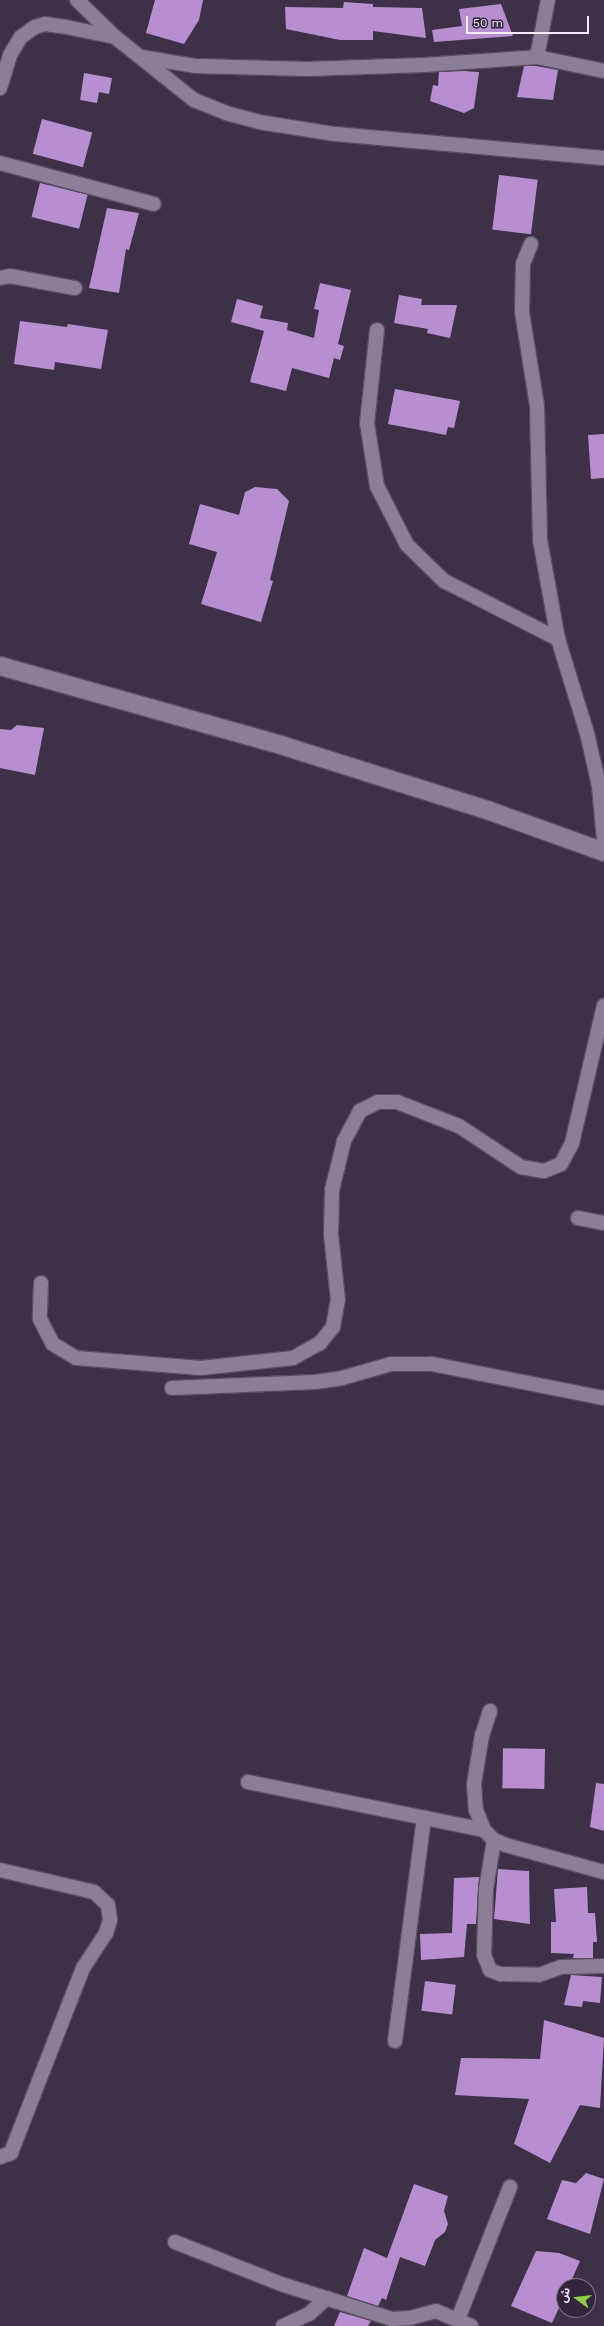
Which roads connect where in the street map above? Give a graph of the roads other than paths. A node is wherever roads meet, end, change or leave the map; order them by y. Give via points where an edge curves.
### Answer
1 (77, 0) edge
2 (548, 0) edge
3 (115, 37) junction
4 (138, 56) junction
5 (537, 57) junction
6 (604, 71) edge
7 (0, 88) edge
8 (604, 158) edge
9 (0, 163) edge
10 (154, 204) dead end
11 (531, 244) dead end
12 (0, 278) edge
13 (75, 288) dead end
14 (377, 330) dead end
15 (558, 639) junction
16 (0, 666) edge
17 (604, 840) edge
18 (604, 852) edge
19 (604, 1006) edge
20 (578, 1218) dead end
21 (604, 1223) edge
22 (41, 1283) dead end
23 (172, 1388) dead end
24 (604, 1398) edge
25 (490, 1711) dead end
26 (248, 1782) dead end
27 (424, 1818) junction
28 (489, 1835) junction
29 (0, 1870) edge
30 (604, 1872) edge
31 (604, 1966) edge
32 (395, 2041) dead end
33 (0, 2157) edge
34 (510, 2187) dead end
35 (175, 2242) dead end
36 (327, 2298) junction
37 (458, 2319) junction
38 (283, 2326) edge
39 (471, 2326) edge

1 - 3 street
2 - 5 street
3 - 4 street
3 - 7 street via 45,24 35,27 21,37 10,55
4 - 5 street via 196,66 307,69 424,65
4 - 8 street via 194,100 226,113 259,122 417,144
5 - 6 street
9 - 10 street
11 - 15 street via 523,264 522,312 537,406 540,540
12 - 13 street via 10,276
14 - 15 street via 367,423 377,486 407,545 444,580
15 - 17 street via 599,786
16 - 18 street via 284,746 490,811
19 - 22 street via 572,1143 561,1164 544,1171 521,1167 459,1126 397,1102 378,1102 360,1112 344,1141 332,1190 331,1235 338,1300 333,1327 320,1343 293,1358 201,1368 76,1358 53,1344 40,1319
20 - 21 street
23 - 24 street via 315,1382 342,1378 391,1364 426,1364
25 - 28 street via 482,1735 474,1784 476,1810
26 - 27 street
27 - 28 street
27 - 32 street
28 - 30 street
28 - 31 street via 484,1948 486,1963 490,1970 500,1974 539,1975 561,1967
29 - 33 street via 94,1892 108,1905 110,1920 106,1934 82,1968 11,2153
34 - 37 street
35 - 36 street via 281,2284
36 - 37 street via 392,2319 410,2318 436,2311
36 - 38 street via 309,2314
37 - 39 street

